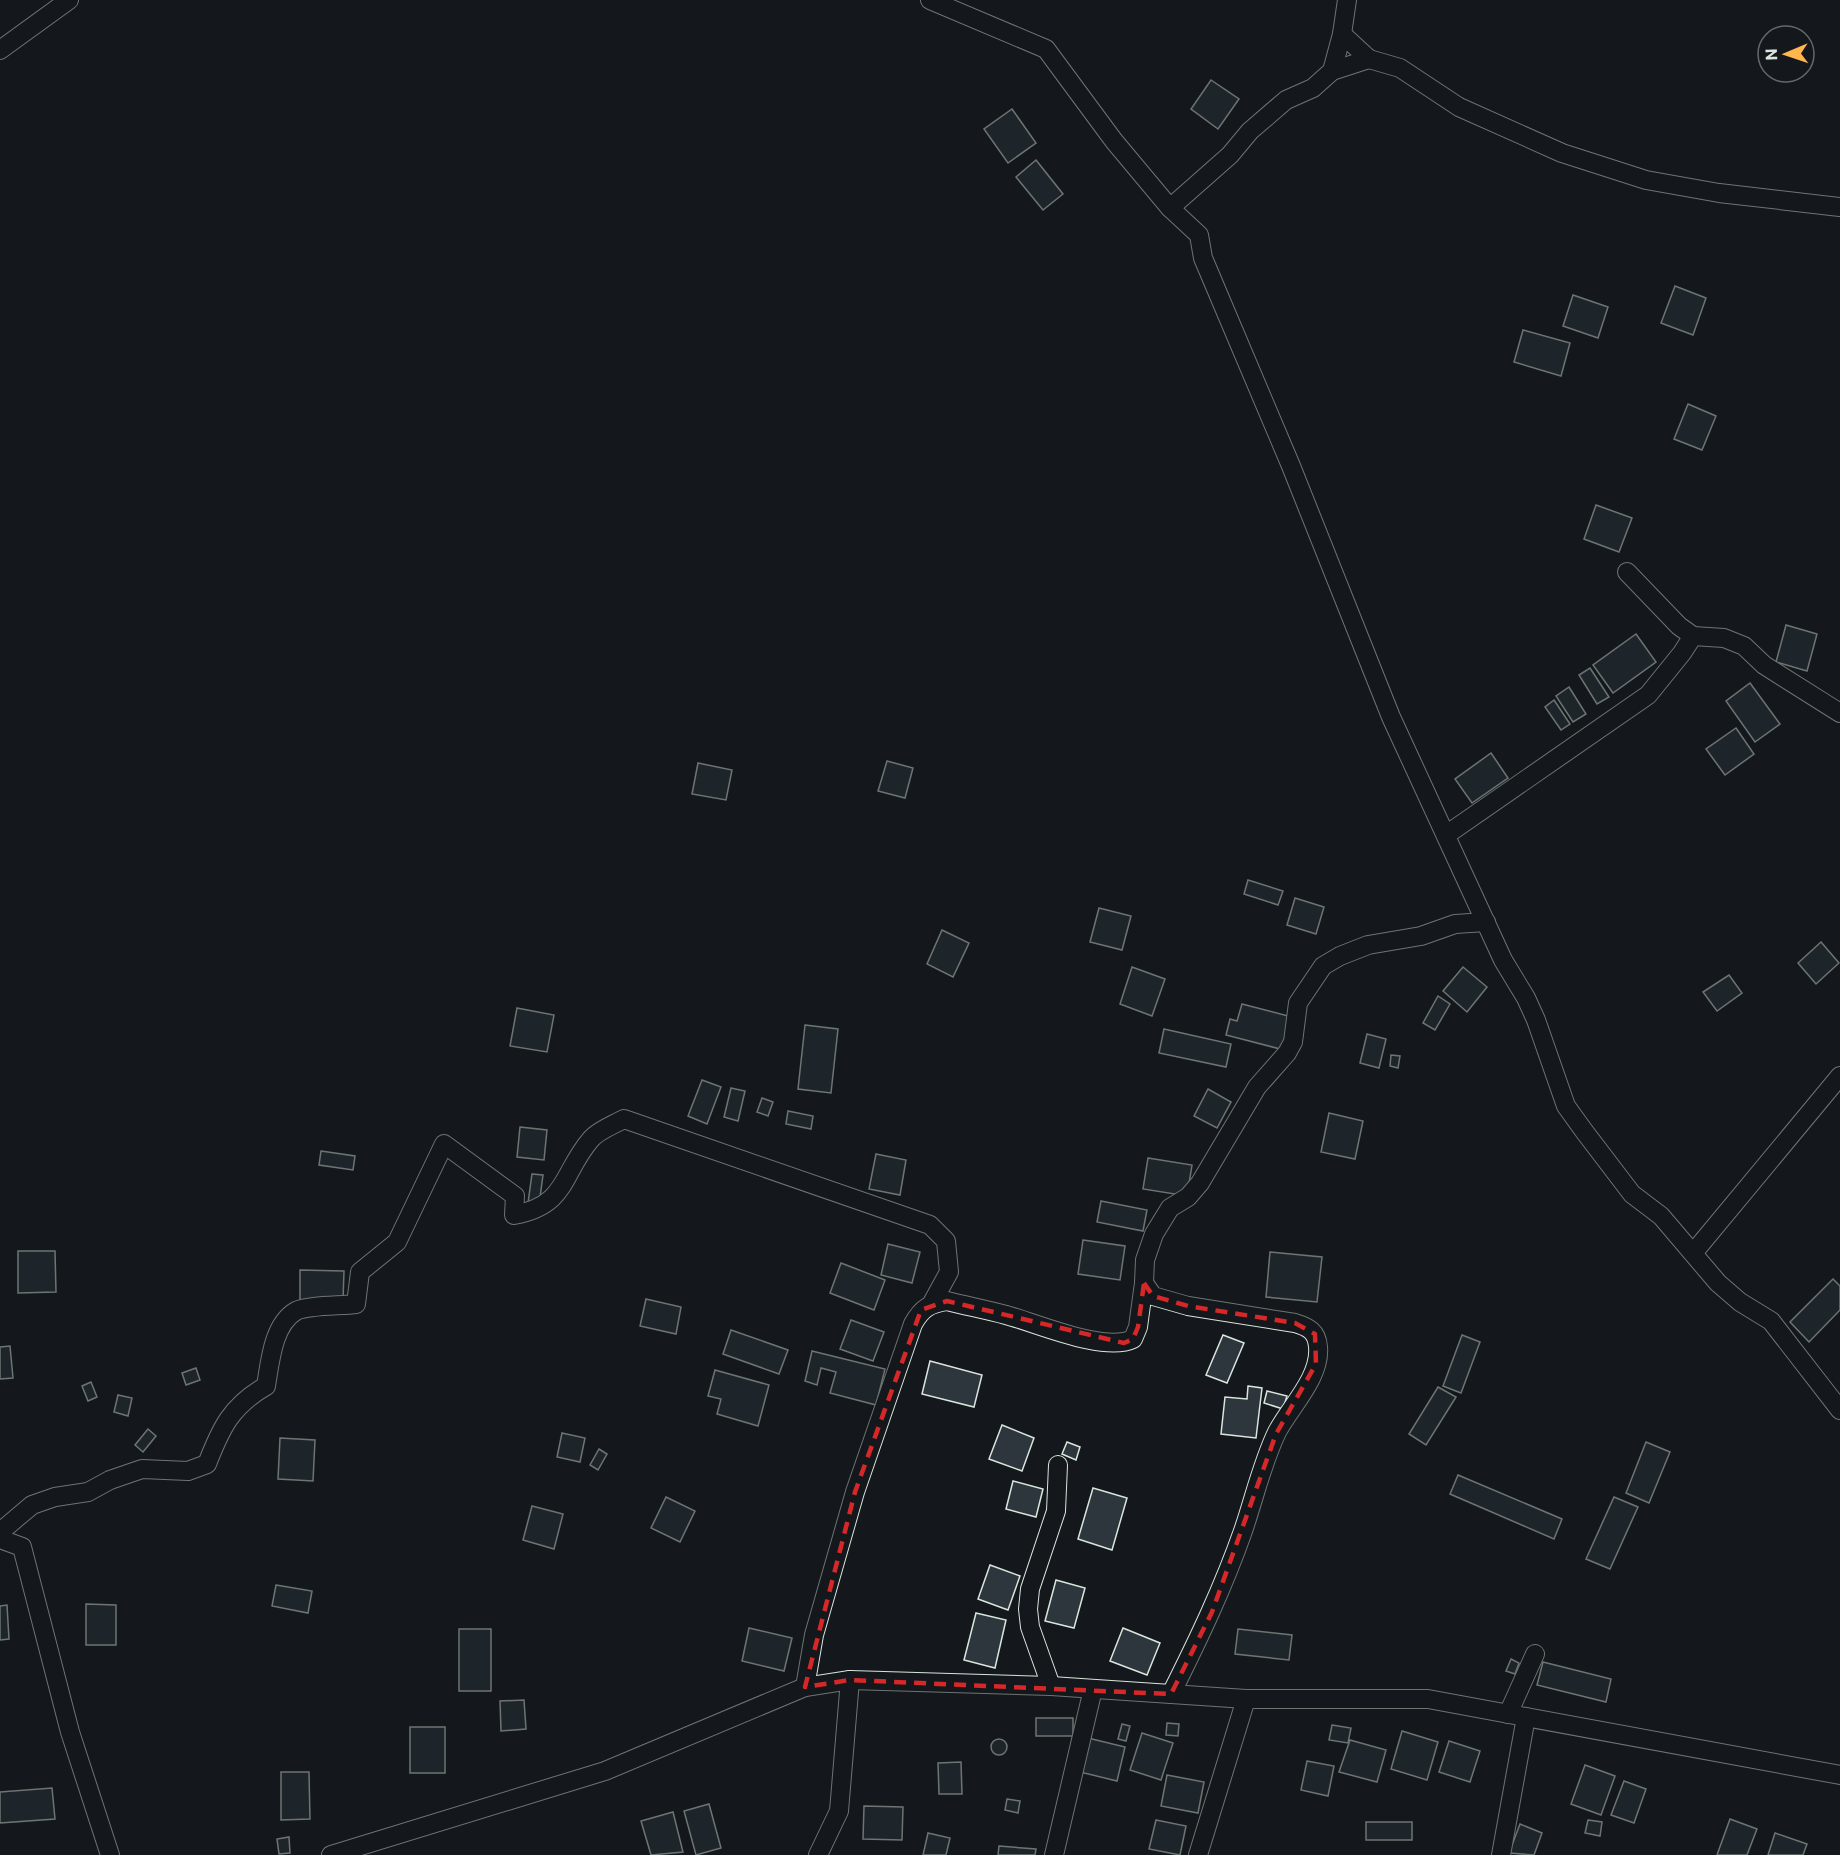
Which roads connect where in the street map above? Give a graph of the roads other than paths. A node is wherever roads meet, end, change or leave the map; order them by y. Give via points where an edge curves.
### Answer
1 (69, 0) edge
2 (930, 0) edge
3 (1347, 0) edge
4 (1342, 34) junction
5 (0, 50) edge
6 (1369, 59) junction
7 (1332, 71) junction
8 (1840, 207) edge
9 (1170, 208) junction
10 (1627, 572) dead end
11 (1693, 636) junction
12 (1840, 713) edge
13 (1446, 835) junction
14 (1486, 922) junction
15 (1840, 1076) edge
16 (1694, 1252) junction
17 (1144, 1283) junction
18 (932, 1303) junction
19 (1840, 1410) edge
20 (1058, 1465) dead end
21 (0, 1532) edge
22 (0, 1539) edge
23 (1535, 1654) dead end
24 (850, 1680) junction
25 (1051, 1686) junction
26 (805, 1687) junction
27 (1093, 1689) junction
28 (1171, 1694) junction
29 (1246, 1699) junction
30 (1517, 1715) junction
31 (1840, 1775) edge
32 (110, 1855) edge
33 (331, 1855) edge
34 (818, 1855) edge
35 (1054, 1855) edge
36 (1198, 1855) edge
37 (1501, 1855) edge

1 - 5 street
2 - 9 street via 1046,49
3 - 4 street
4 - 6 street
4 - 7 street
6 - 7 street
6 - 8 street via 1400,68 1459,107 1562,153 1646,180
7 - 9 street via 1313,88 1286,100
9 - 13 street via 1199,235 1203,258 1392,717
10 - 11 street
11 - 12 street via 1724,638 1744,646 1764,665
11 - 13 street via 1648,695
13 - 14 street
14 - 16 street via 1533,1013 1566,1106 1632,1194 1661,1216
14 - 17 street via 1455,924 1421,936 1368,945 1323,966 1298,1003 1293,1042 1287,1053 1257,1087 1200,1183 1188,1197 1170,1208 1154,1234 1145,1260
15 - 16 street
16 - 19 street via 1718,1283 1771,1320
17 - 18 street via 1138,1327 1132,1339 1124,1343 1084,1338 947,1301
17 - 28 street via 1153,1296 1188,1306 1301,1325 1315,1334 1318,1347 1316,1364 1306,1385 1276,1434 1212,1612
18 - 21 street via 949,1272 946,1241 930,1225 624,1119 592,1138 558,1193 544,1206 514,1215 515,1196 444,1144 397,1242 360,1272 356,1304 298,1310 284,1321 271,1354 266,1386 245,1398 221,1430 207,1464 188,1471 142,1469 88,1492 54,1497 32,1505
18 - 26 street via 921,1310 913,1324 855,1492 814,1635
20 - 25 street via 1056,1511 1030,1589 1028,1609 1030,1627
22 - 32 street via 22,1547 70,1732
23 - 30 street
24 - 25 street
24 - 26 street
24 - 34 street via 839,1811
25 - 27 street
26 - 33 street via 605,1771
27 - 28 street
27 - 35 street
28 - 29 street
29 - 30 street via 1428,1699
29 - 36 street
30 - 31 street
30 - 37 street

